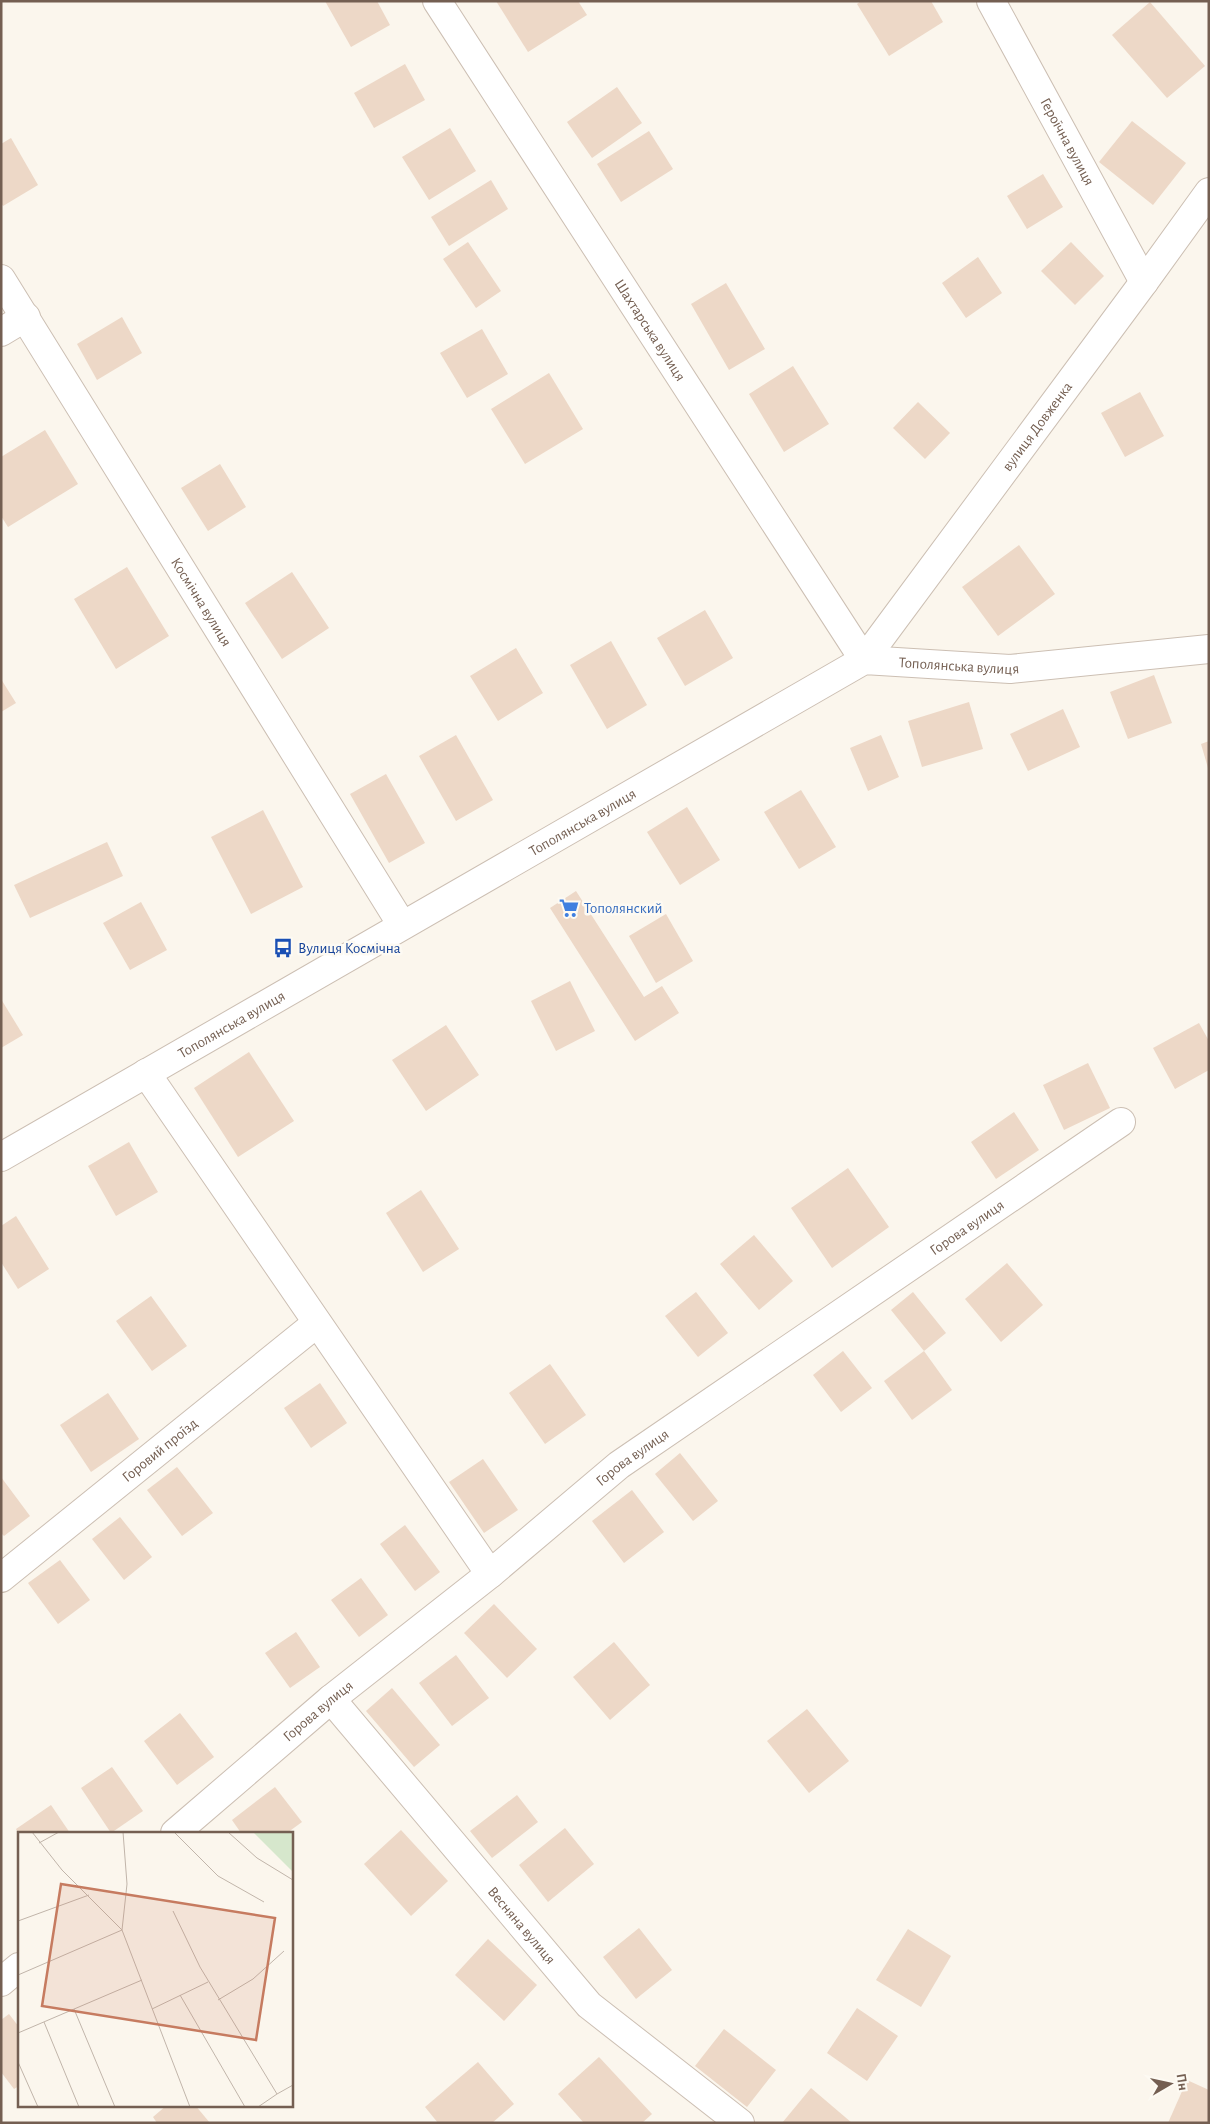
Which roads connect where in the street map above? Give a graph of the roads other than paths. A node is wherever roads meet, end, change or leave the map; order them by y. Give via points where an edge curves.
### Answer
1 (437, 1) edge
2 (991, 1) edge
3 (1209, 192) edge
4 (1, 279) edge
5 (1144, 282) junction
6 (26, 317) junction
7 (1, 332) edge
8 (1209, 649) edge
9 (864, 660) junction
10 (402, 925) junction
11 (146, 1073) junction
12 (1121, 1122) dead end
13 (1, 1157) edge
14 (317, 1323) junction
15 (490, 1574) junction
16 (1, 1578) edge
17 (331, 1699) junction
18 (176, 1832) edge
19 (18, 1968) edge
20 (1, 1982) edge
21 (740, 2123) edge

1 - 9 street, Шахтарська вулиця
2 - 5 street, Героїчна вулиця
3 - 5 street, вулиця Довженка
4 - 6 street, Космічна вулиця
5 - 9 street, вулиця Довженка
6 - 7 street
6 - 10 street, Космічна вулиця
8 - 9 street, Тополянська вулиця via 1010,669
9 - 10 street, Тополянська вулиця
10 - 11 street, Тополянська вулиця
11 - 13 street, Тополянська вулиця
11 - 14 street
12 - 15 street, Горова вулиця via 619,1465
14 - 15 street
14 - 16 street, Горовий проїзд
15 - 17 street, Горова вулиця
17 - 18 street, Горова вулиця
17 - 21 street, Весняна вулиця via 589,2005
19 - 20 street

